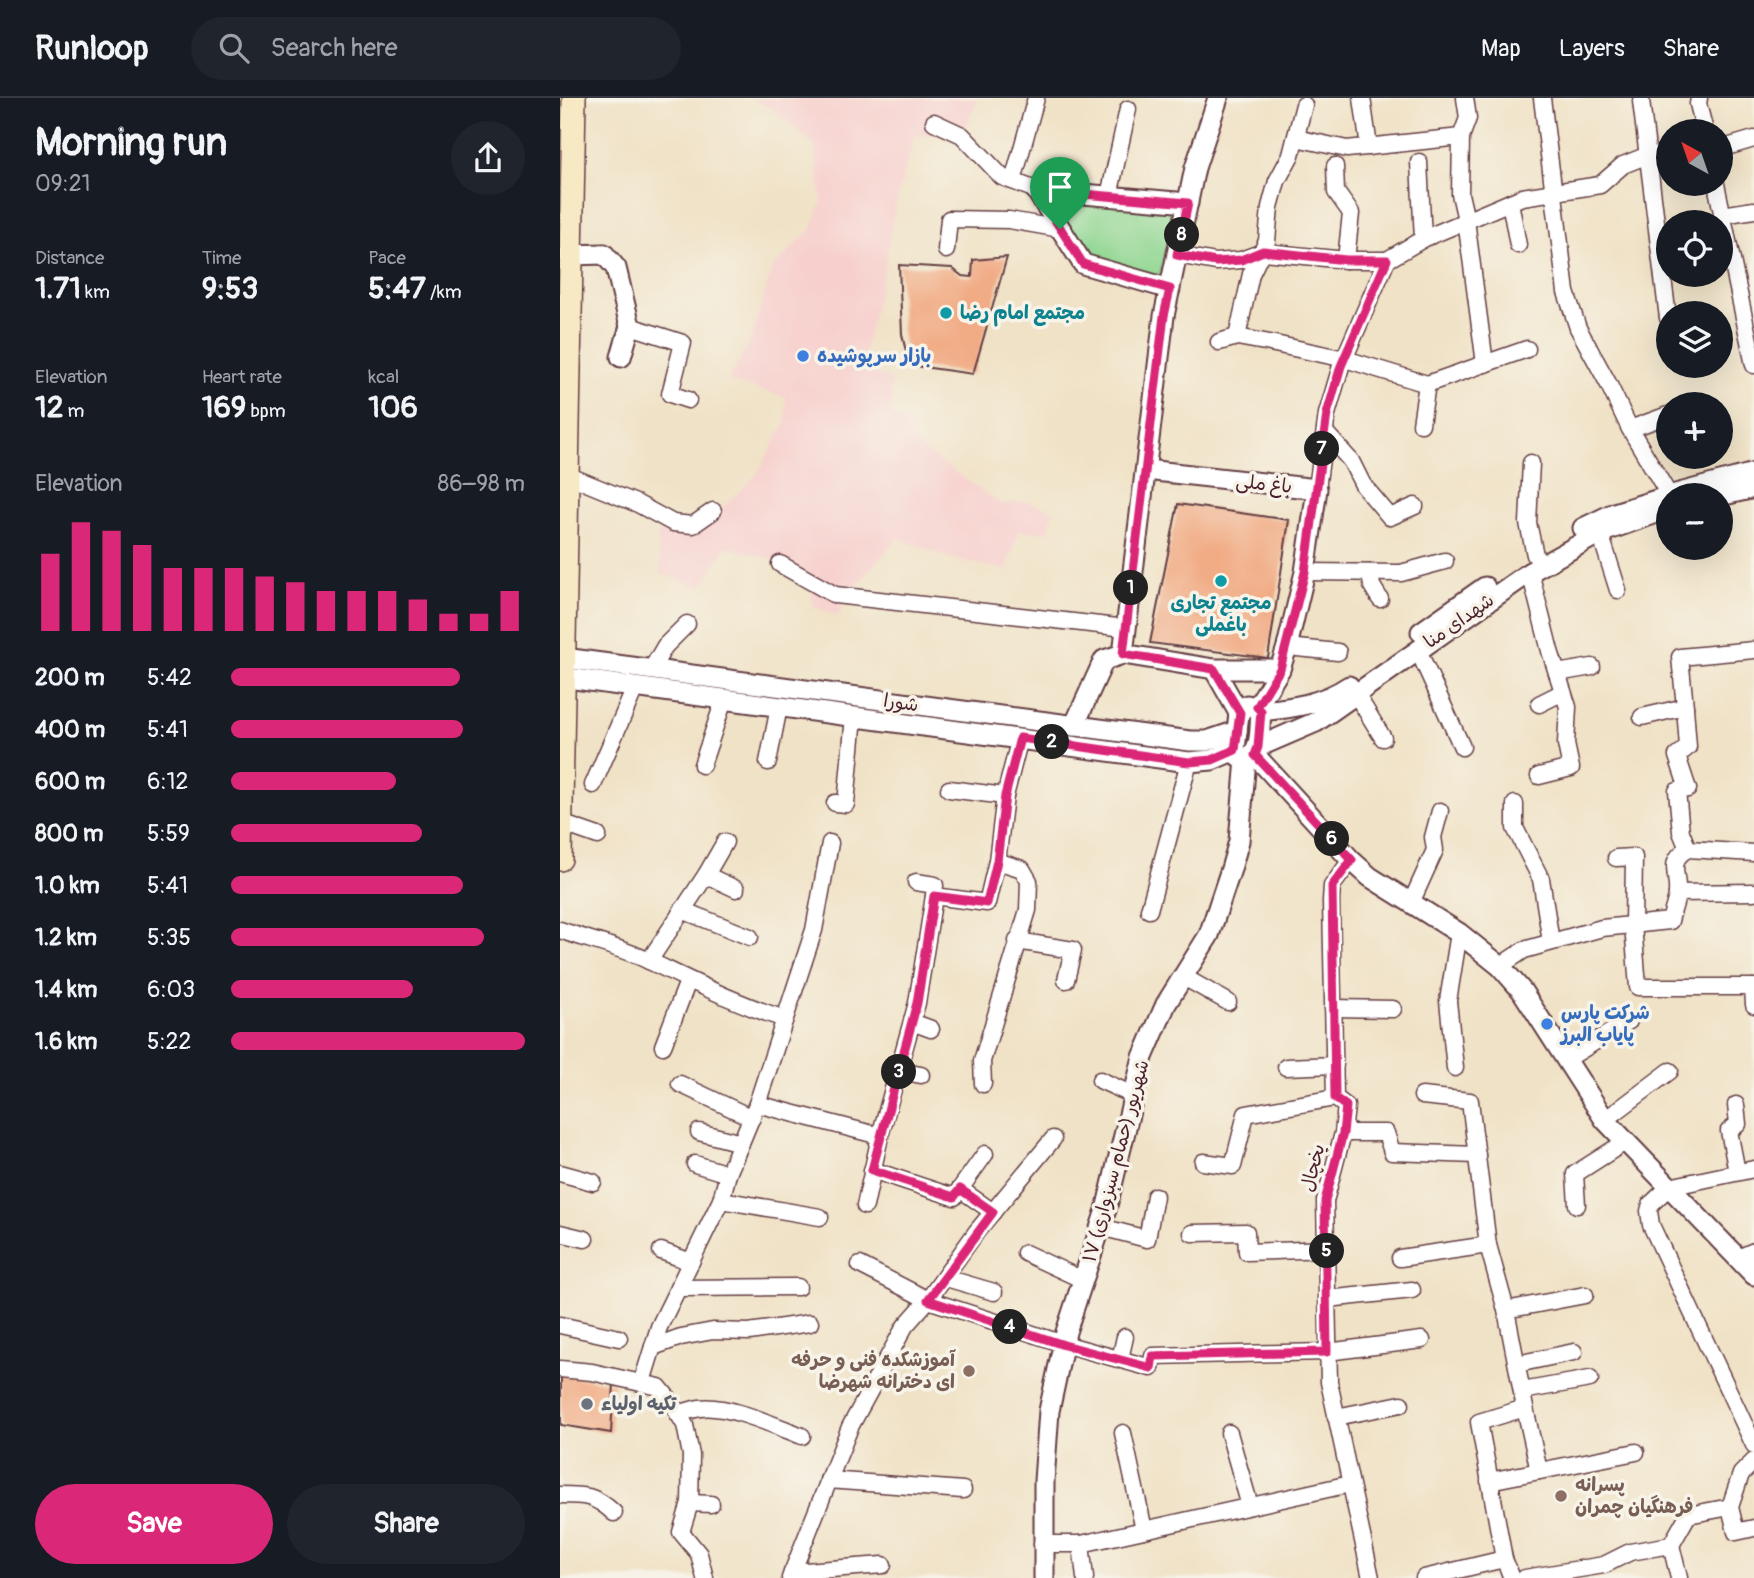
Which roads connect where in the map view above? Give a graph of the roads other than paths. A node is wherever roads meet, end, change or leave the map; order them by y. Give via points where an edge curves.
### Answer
1 (573, 98) edge
2 (1036, 98) edge
3 (1218, 98) edge
4 (1362, 98) edge
5 (1465, 98) edge
6 (1542, 98) edge
7 (1699, 98) edge
8 (1641, 101) dead end
9 (1304, 105) dead end
10 (1128, 109) dead end
11 (1702, 119) edge
12 (934, 122) dead end
13 (1461, 137) junction
14 (1296, 138) junction
15 (1754, 139) edge
16 (1733, 145) edge
17 (1369, 146) junction
18 (1648, 155) junction
19 (1656, 155) edge
20 (1419, 162) dead end
21 (1335, 166) dead end
22 (1013, 181) junction
23 (1036, 190) junction
24 (1555, 192) junction
25 (1110, 196) junction
26 (1510, 202) junction
27 (1188, 203) junction
28 (1754, 210) edge
29 (1733, 213) edge
30 (1466, 220) junction
31 (1060, 229) junction
32 (566, 231) edge
33 (1423, 239) junction
34 (1518, 245) dead end
35 (946, 250) dead end
36 (1263, 251) junction
37 (571, 255) junction
38 (1177, 255) junction
39 (1733, 257) edge
40 (1346, 260) junction
41 (1387, 260) junction
42 (1170, 289) junction
43 (1666, 301) edge
44 (1749, 319) edge
45 (631, 326) junction
46 (1237, 337) junction
47 (1219, 342) dead end
48 (1527, 349) dead end
49 (621, 357) dead end
50 (1345, 359) junction
51 (1485, 364) junction
52 (1754, 365) edge
53 (1427, 384) junction
54 (688, 400) dead end
55 (1656, 419) edge
56 (1421, 424) dead end
57 (1630, 429) junction
58 (1325, 432) junction
59 (1531, 463) dead end
60 (1146, 470) junction
61 (1754, 473) edge
62 (567, 475) junction
63 (1662, 483) edge
64 (1717, 483) edge
65 (1754, 488) edge
66 (1317, 489) junction
67 (1733, 493) edge
68 (1656, 500) edge
69 (1415, 506) dead end
70 (713, 511) dead end
71 (1656, 513) edge
72 (1600, 533) junction
73 (1445, 561) dead end
74 (563, 563) edge
75 (780, 564) dead end
76 (1532, 564) junction
77 (1305, 572) junction
78 (1370, 573) junction
79 (1618, 590) dead end
80 (1380, 599) dead end
81 (687, 624) dead end
82 (1126, 628) junction
83 (1287, 647) junction
84 (1418, 650) junction
85 (1754, 650) edge
86 (1338, 652) dead end
87 (1123, 654) junction
88 (562, 665) edge
89 (1592, 667) dead end
90 (1214, 669) junction
91 (1280, 669) junction
92 (651, 670) junction
93 (1557, 673) junction
94 (635, 688) junction
95 (1353, 689) junction
96 (1563, 692) junction
97 (724, 699) junction
98 (1539, 704) dead end
99 (779, 707) junction
100 (1685, 707) junction
101 (854, 716) junction
102 (1642, 717) dead end
103 (1074, 726) junction
104 (1249, 734) junction
105 (561, 737) edge
106 (1020, 738) junction
107 (1383, 738) dead end
108 (1462, 747) dead end
109 (768, 762) dead end
110 (1189, 762) junction
111 (702, 765) dead end
112 (1539, 776) dead end
113 (593, 785) dead end
114 (949, 789) dead end
115 (1005, 796) junction
116 (835, 803) dead end
117 (1515, 804) dead end
118 (1440, 811) dead end
119 (561, 823) edge
120 (598, 836) dead end
121 (725, 842) dead end
122 (830, 843) dead end
123 (1688, 849) junction
124 (1754, 853) edge
125 (1616, 858) dead end
126 (560, 859) edge
127 (1352, 860) junction
128 (997, 861) junction
129 (706, 875) junction
130 (916, 882) dead end
131 (736, 889) dead end
132 (1754, 892) edge
133 (1677, 893) junction
134 (934, 896) junction
135 (1411, 903) junction
136 (1149, 909) dead end
137 (682, 910) junction
138 (1633, 925) junction
139 (560, 930) edge
140 (1459, 933) junction
141 (750, 937) dead end
142 (1017, 941) junction
143 (1551, 942) junction
144 (649, 961) junction
145 (1500, 967) junction
146 (1182, 976) junction
147 (1066, 979) dead end
148 (688, 981) junction
149 (1753, 987) edge
150 (1228, 1003) dead end
151 (1754, 1005) edge
152 (1334, 1008) junction
153 (1393, 1009) dead end
154 (785, 1019) junction
155 (1629, 1021) dead end
156 (912, 1022) junction
157 (931, 1030) dead end
158 (663, 1046) dead end
159 (1567, 1059) junction
160 (1335, 1065) junction
161 (1286, 1067) dead end
162 (1455, 1068) dead end
163 (900, 1071) junction
164 (1670, 1071) dead end
165 (921, 1075) dead end
166 (1100, 1080) dead end
167 (680, 1084) dead end
168 (983, 1084) dead end
169 (1135, 1096) junction
170 (1422, 1096) dead end
171 (1335, 1098) junction
172 (1736, 1105) dead end
173 (754, 1111) junction
174 (1605, 1120) junction
175 (699, 1132) dead end
176 (1343, 1133) junction
177 (880, 1136) junction
178 (1053, 1139) dead end
179 (1625, 1142) junction
180 (741, 1143) junction
181 (985, 1154) dead end
182 (1477, 1155) junction
183 (1203, 1162) dead end
184 (695, 1164) dead end
185 (1754, 1168) edge
186 (872, 1170) junction
187 (560, 1172) edge
188 (1737, 1172) junction
189 (728, 1174) junction
190 (593, 1182) dead end
191 (1669, 1187) junction
192 (960, 1189) junction
193 (1155, 1196) dead end
194 (721, 1200) junction
195 (1577, 1205) dead end
196 (865, 1206) dead end
197 (993, 1212) junction
198 (820, 1217) dead end
199 (1101, 1227) junction
200 (560, 1233) edge
201 (1192, 1233) dead end
202 (585, 1239) dead end
203 (1488, 1245) junction
204 (1327, 1249) junction
205 (660, 1251) dead end
206 (1026, 1253) dead end
207 (1746, 1254) edge
208 (1400, 1258) dead end
209 (691, 1262) junction
210 (860, 1265) dead end
211 (1754, 1275) edge
212 (946, 1278) junction
213 (1083, 1280) junction
214 (798, 1287) dead end
215 (678, 1288) junction
216 (1412, 1290) dead end
217 (994, 1292) dead end
218 (1585, 1295) dead end
219 (1327, 1299) junction
220 (928, 1300) junction
221 (1507, 1310) junction
222 (810, 1323) dead end
223 (560, 1325) edge
224 (1125, 1337) dead end
225 (620, 1338) dead end
226 (1422, 1340) dead end
227 (1064, 1345) junction
228 (653, 1347) junction
229 (1327, 1352) junction
230 (1574, 1352) dead end
231 (1120, 1359) junction
232 (1517, 1364) junction
233 (560, 1369) edge
234 (1590, 1379) dead end
235 (642, 1382) junction
236 (1522, 1391) junction
237 (1401, 1404) dead end
238 (1525, 1408) junction
239 (678, 1414) junction
240 (1336, 1417) junction
241 (1124, 1433) dead end
242 (1229, 1433) dead end
243 (802, 1436) dead end
244 (1754, 1444) edge
245 (1636, 1451) dead end
246 (1754, 1461) edge
247 (1539, 1471) junction
248 (828, 1480) junction
249 (1489, 1481) junction
250 (1350, 1484) junction
251 (963, 1490) dead end
252 (560, 1495) edge
253 (690, 1503) junction
254 (711, 1504) dead end
255 (1250, 1506) junction
256 (1730, 1507) junction
257 (614, 1513) dead end
258 (1754, 1528) edge
259 (1144, 1530) junction
260 (1042, 1544) junction
261 (1081, 1544) junction
262 (1671, 1545) junction
263 (1504, 1559) junction
264 (883, 1565) dead end
265 (791, 1575) edge
266 (705, 1578) edge
267 (1044, 1578) edge
268 (1085, 1578) edge
269 (1371, 1578) edge
270 (1424, 1578) edge
271 (1512, 1578) edge
272 (1525, 1578) edge
273 (1679, 1578) edge

1 - 32 main road
2 - 22 street
3 - 27 street
4 - 17 street
5 - 13 street via 1468,118
6 - 24 street
7 - 11 street
8 - 18 street
9 - 14 street
10 - 25 street
12 - 22 street via 962,135 1002,177
13 - 17 street
13 - 30 street via 1460,194
14 - 17 street via 1347,149
14 - 36 street via 1277,181
15 - 16 street
18 - 19 street
18 - 24 street via 1623,165 1600,186
18 - 43 street
20 - 33 street
21 - 40 street via 1336,192 1351,213
22 - 23 street
23 - 25 street
23 - 31 street
24 - 26 street
24 - 57 street via 1566,292 1578,328
25 - 27 street
26 - 30 street
26 - 34 street
27 - 38 street
28 - 29 street
30 - 33 street
30 - 51 street
31 - 35 street via 1009,220 949,219
31 - 42 street via 1083,264
32 - 37 main road
33 - 41 street
36 - 38 street via 1241,260 1216,262
36 - 40 street
36 - 46 street via 1251,274
37 - 45 street via 604,254 616,268
37 - 62 main road
38 - 42 street
39 - 44 street
40 - 41 street
41 - 50 street
42 - 60 street
44 - 52 street
45 - 49 street
45 - 54 street via 683,343 670,394
46 - 47 street
46 - 50 street
48 - 51 street
50 - 53 street
50 - 58 street
51 - 53 street
53 - 56 street
55 - 57 street
57 - 63 street
58 - 66 street
58 - 69 street via 1390,517
59 - 76 street via 1528,523
60 - 66 street, باغ ملی
60 - 82 street
61 - 64 street, شهدای منا
62 - 70 street via 673,523 692,526
62 - 74 main road
65 - 67 street
66 - 77 street, باغ ملی
68 - 76 street, شهدای منا via 1614,513
71 - 72 street, شهدای منا
72 - 76 street, شهدای منا
72 - 79 street
73 - 78 street via 1401,573
74 - 88 main road
75 - 82 street via 835,595
76 - 84 street, شهدای منا
76 - 93 street
76 - 95 street, شهدای منا via 1455,607
77 - 78 street
77 - 83 street, باغ ملی
78 - 80 street
81 - 92 street via 665,646
82 - 87 street
83 - 86 street
83 - 91 street, باغ ملی
84 - 95 street, شهدای منا
84 - 108 street
85 - 100 street via 1680,657
87 - 90 street
87 - 103 street via 1104,660
88 - 92 street, شورا
88 - 94 street, شورا
88 - 105 main road
89 - 93 street
90 - 91 street
90 - 104 street
91 - 104 street, باغ ملی
92 - 103 street, شورا
93 - 96 street
94 - 97 street, شورا
94 - 113 street
95 - 104 street, شهدای منا via 1291,708
95 - 104 street, شهدای منا via 1316,722
95 - 107 street
96 - 98 street
96 - 112 street via 1568,706 1566,744 1571,768
97 - 99 street, شورا
97 - 111 street
99 - 101 street, شورا
99 - 109 street
100 - 102 street
100 - 123 street via 1688,747 1677,756 1688,789 1677,791 1681,832
101 - 106 street, شورا
101 - 116 street via 846,804
103 - 104 street, شورا via 1207,741
104 - 110 street, شورا via 1212,760
104 - 127 street
104 - 146 street, ۱۷ شهریور (حمام سبزواری) via 1239,841 1209,935
105 - 119 main road
106 - 110 street, شورا
106 - 115 street
110 - 136 street
114 - 115 street
115 - 128 street
117 - 143 street via 1516,828 1541,879
118 - 135 street via 1433,837 1435,850
119 - 120 street
119 - 126 main road
121 - 129 street
122 - 154 street via 814,930
123 - 124 street
123 - 133 street via 1675,862
125 - 138 street via 1634,857
127 - 135 street
127 - 152 street, یخچال via 1332,886
128 - 134 street via 987,903
128 - 142 street via 1022,869 1029,881 1028,910
129 - 131 street
129 - 137 street
130 - 134 street via 935,885
132 - 133 street
133 - 138 street via 1670,921
134 - 156 street
135 - 140 street
137 - 141 street
137 - 144 street
138 - 143 street
138 - 149 street via 1638,987
139 - 144 street
140 - 145 street
140 - 162 street via 1448,1001
142 - 147 street via 1073,950
142 - 168 street via 982,1061
143 - 145 street via 1524,950
144 - 148 street
145 - 159 street via 1522,991
146 - 150 street
146 - 169 street, ۱۷ شهریور (حمام سبزواری) via 1143,1057
148 - 154 street
148 - 158 street
149 - 151 street
152 - 153 street
152 - 160 street, یخچال
154 - 173 street
155 - 159 street
156 - 157 street
156 - 163 street
159 - 174 street
160 - 161 street
160 - 171 street, یخچال
163 - 165 street
163 - 177 street
164 - 174 street
166 - 169 street
167 - 173 street
169 - 199 street, ۱۷ شهریور (حمام سبزواری)
170 - 182 street via 1470,1101
171 - 176 street, یخچال via 1346,1106
171 - 183 street via 1246,1114 1233,1166
172 - 188 street via 1738,1124 1729,1131
173 - 177 street
173 - 180 street
174 - 179 street
175 - 180 street
176 - 182 street via 1386,1133 1392,1152
176 - 204 street, یخچال via 1325,1201
177 - 186 street
178 - 197 street
179 - 191 street
179 - 195 street via 1575,1174
180 - 189 street
181 - 192 street
182 - 203 street
184 - 189 street
185 - 188 street
186 - 192 street via 954,1197
186 - 196 street
187 - 190 street
188 - 191 street
189 - 194 street
191 - 207 street
191 - 244 street via 1651,1204 1651,1225
192 - 197 street
193 - 199 street via 1147,1239
194 - 198 street
194 - 209 street
197 - 212 street
199 - 213 street, ۱۷ شهریور (حمام سبزواری)
200 - 202 street
201 - 204 street via 1245,1232 1247,1252
203 - 208 street
203 - 221 street
204 - 219 street, یخچال
205 - 209 street
206 - 213 street
207 - 211 street
209 - 215 street
210 - 220 street
212 - 217 street
212 - 220 street
213 - 227 street, ۱۷ شهریور (حمام سبزواری)
214 - 215 street
215 - 228 street
216 - 219 street
218 - 221 street
219 - 229 street, یخچال
220 - 227 street
220 - 248 street via 905,1326 850,1427
221 - 232 street
222 - 228 street via 748,1332 713,1331
223 - 225 street
224 - 231 street
226 - 229 street
227 - 231 street
227 - 260 street, ۱۷ شهریور (حمام سبزواری) via 1049,1410
228 - 235 street
229 - 231 street via 1153,1356 1151,1368
229 - 240 street, یخچال
230 - 232 street
232 - 236 street
233 - 235 street
234 - 236 street
235 - 239 street via 659,1387
236 - 238 street
237 - 240 street
238 - 247 street
238 - 249 street via 1479,1422
239 - 243 street via 702,1407 723,1410
239 - 253 street via 691,1455
240 - 250 street, یخچال
241 - 259 street
242 - 255 street
245 - 247 street
246 - 256 street via 1741,1474
247 - 249 street
248 - 251 street
248 - 265 street
249 - 263 street
250 - 255 street
250 - 269 street, یخچال
252 - 257 street via 601,1500
253 - 254 street
253 - 266 street via 681,1532 699,1554
255 - 259 street
256 - 258 street via 1736,1532
256 - 262 street via 1688,1514
259 - 261 street
260 - 261 street
260 - 267 street, ۱۷ شهریور (حمام سبزواری)
261 - 268 street
262 - 272 street via 1630,1552 1604,1565
262 - 273 street
263 - 270 street
263 - 271 street
264 - 265 street

